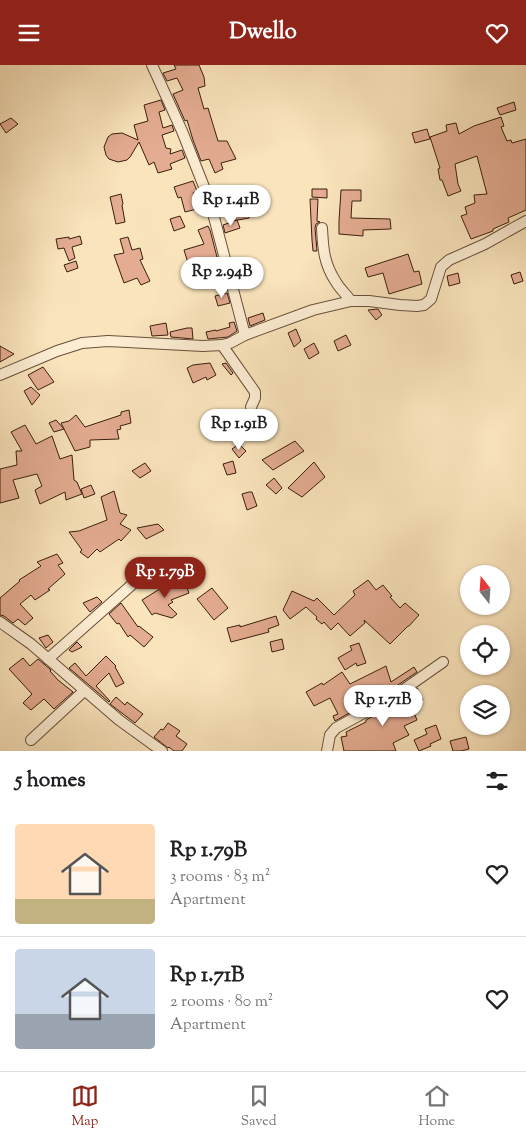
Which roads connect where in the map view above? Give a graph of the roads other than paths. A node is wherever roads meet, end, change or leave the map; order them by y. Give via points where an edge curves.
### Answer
1 (152, 65) edge
2 (526, 221) edge
3 (322, 228) dead end
4 (351, 301) junction
5 (245, 335) junction
6 (222, 345) junction
7 (0, 375) edge
8 (251, 407) dead end
9 (144, 574) dead end
10 (0, 622) edge
11 (48, 659) junction
12 (443, 662) dead end
13 (84, 691) junction
14 (31, 740) dead end
15 (162, 751) edge
16 (327, 751) edge

1 - 5 street via 210,202
2 - 4 street via 441,267 431,299 424,305
3 - 4 street via 326,262 336,283
4 - 5 street via 313,310
5 - 6 street
6 - 7 street via 82,343
6 - 8 street via 255,392
9 - 11 street
10 - 11 street
11 - 13 street
12 - 16 street via 393,697 336,727 330,735
13 - 14 street
13 - 15 street

